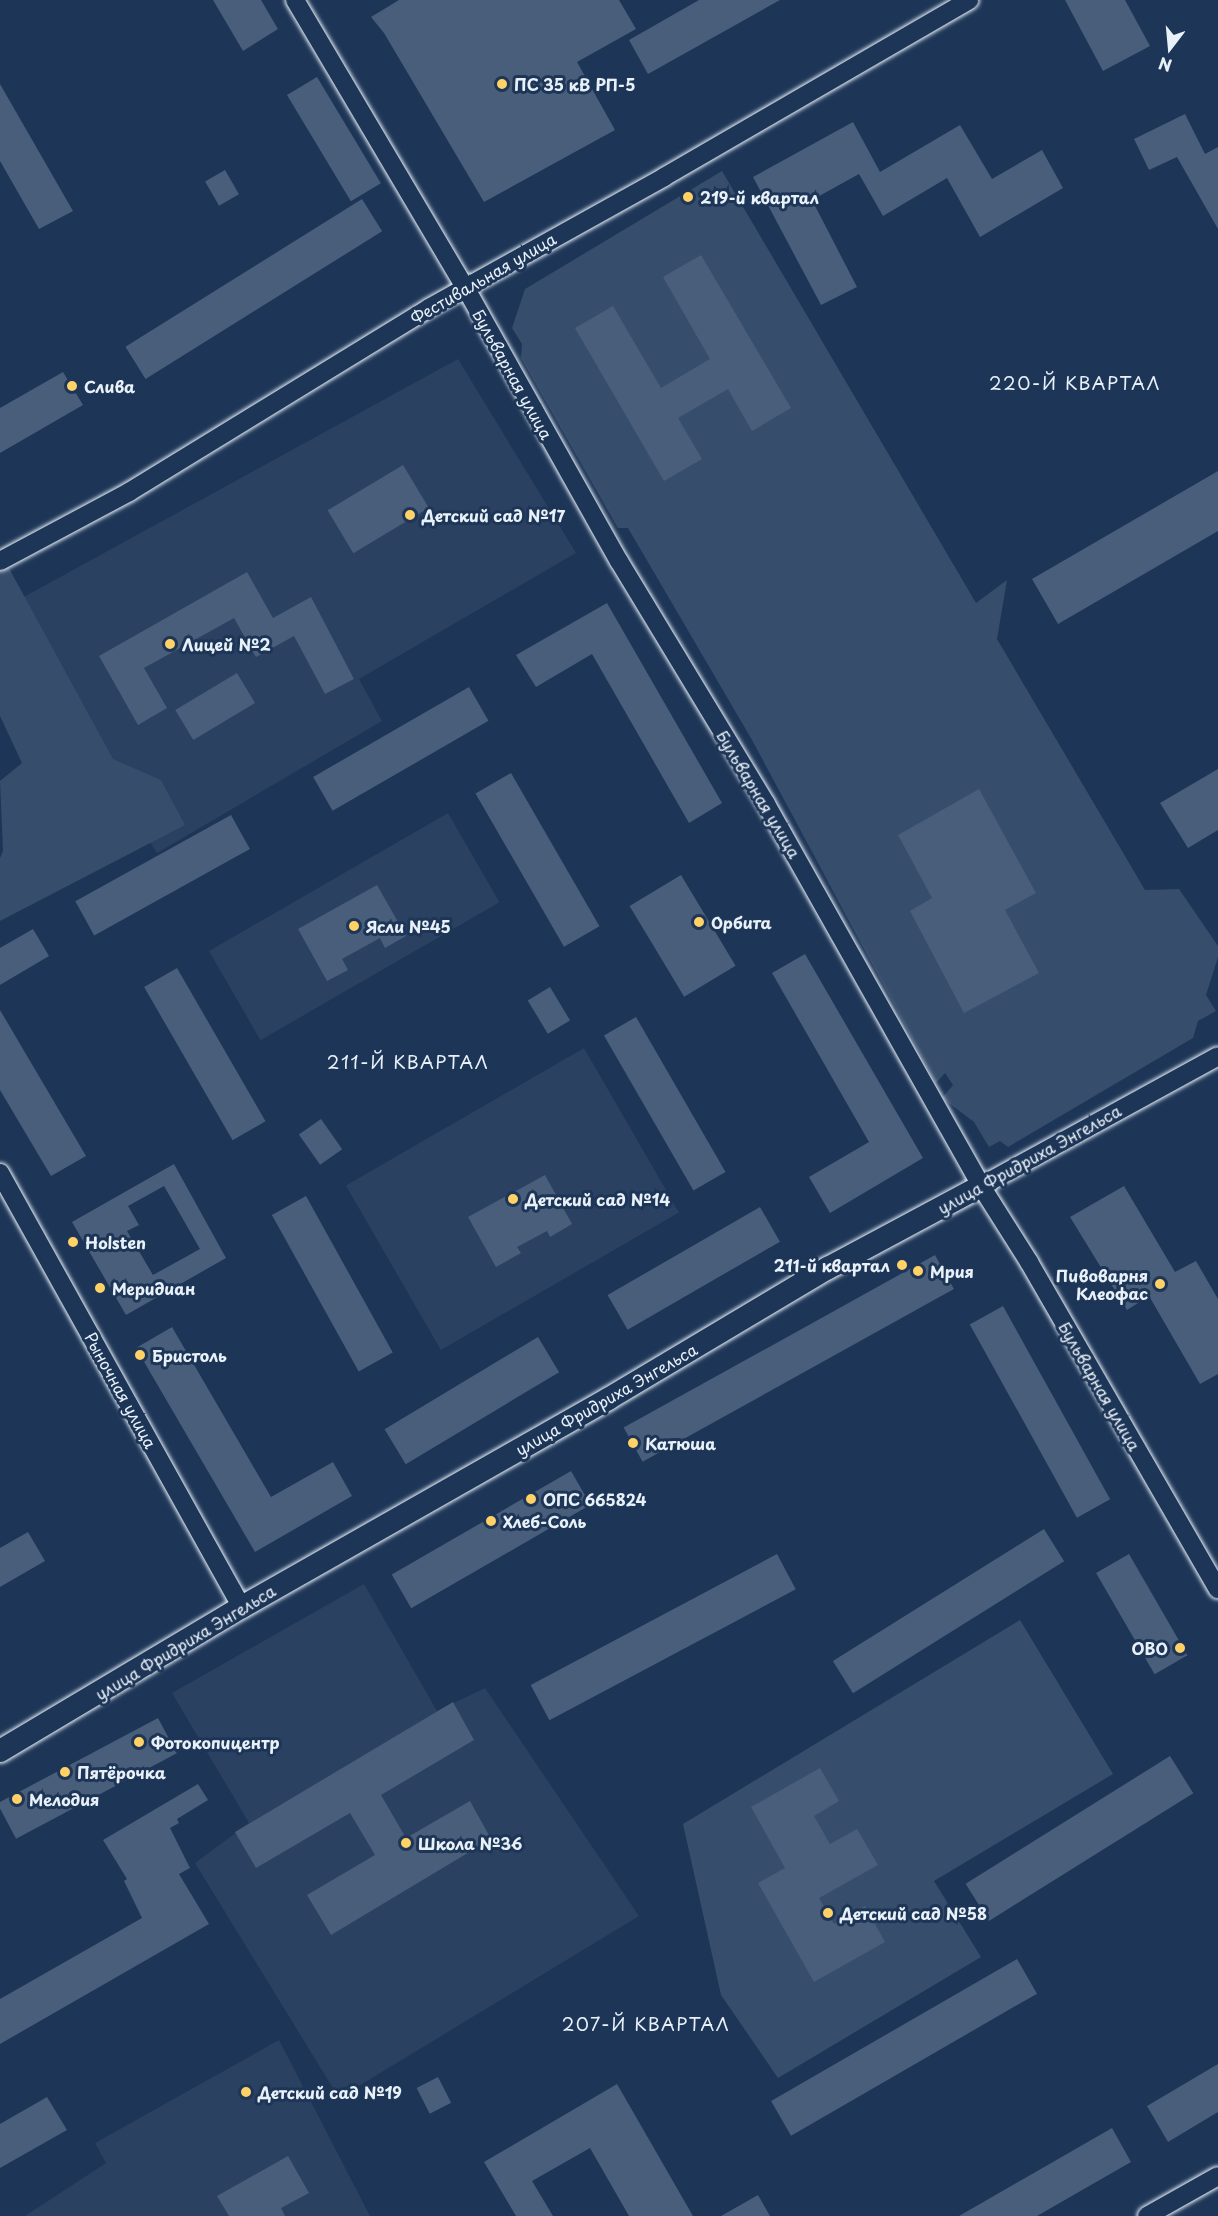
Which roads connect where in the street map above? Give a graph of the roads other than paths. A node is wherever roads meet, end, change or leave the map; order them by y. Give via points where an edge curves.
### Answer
1 (295, 0) edge
2 (969, 0) edge
3 (465, 287) junction
4 (0, 561) edge
5 (1218, 1056) edge
6 (0, 1173) edge
7 (981, 1186) junction
8 (1218, 1590) edge
9 (242, 1607) junction
10 (0, 1751) edge
11 (1218, 2176) edge
12 (1147, 2216) edge

1 - 3 street, Бульварная улица
2 - 3 street, Фестивальная улица
3 - 4 street, Фестивальная улица via 129,492
3 - 7 street, Бульварная улица via 619,561 771,813
5 - 7 street, улица Фридриха Энгельса
6 - 9 street, Рыночная улица
7 - 8 street, Бульварная улица
7 - 9 street, улица Фридриха Энгельса via 828,1268 608,1399
9 - 10 street, улица Фридриха Энгельса
11 - 12 street

